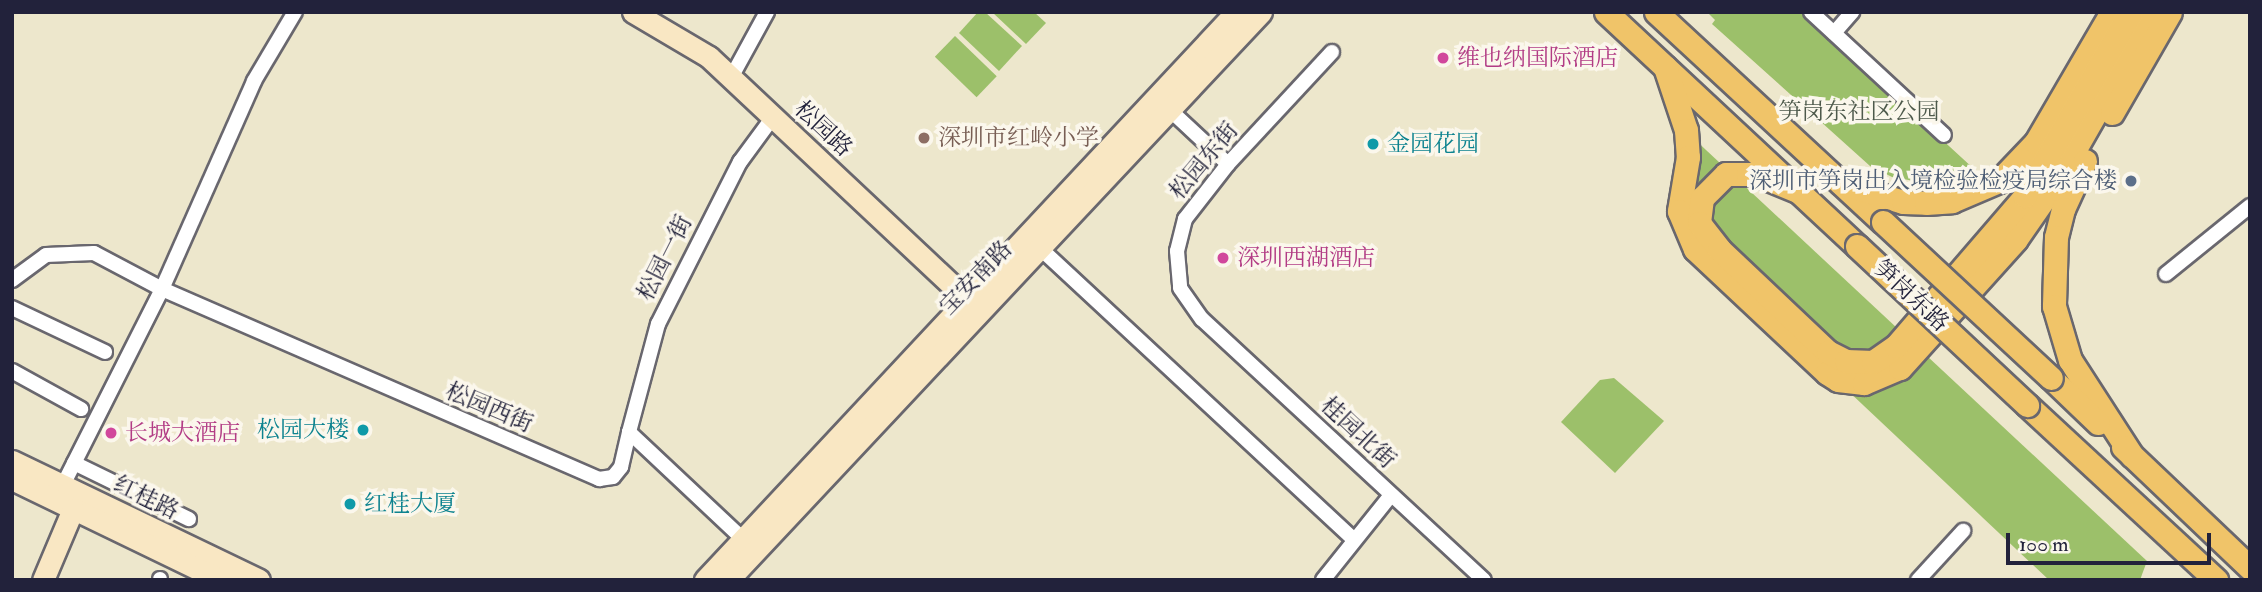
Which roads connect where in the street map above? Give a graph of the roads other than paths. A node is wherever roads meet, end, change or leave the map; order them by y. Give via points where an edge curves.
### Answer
1 (295, 12) edge
2 (633, 12) edge
3 (766, 12) edge
4 (1236, 12) edge
5 (1261, 12) edge
6 (1606, 12) edge
7 (1656, 12) edge
8 (1681, 12) edge
9 (1811, 12) edge
10 (1852, 12) edge
11 (2112, 12) edge
12 (2130, 12) edge
13 (2153, 12) edge
14 (2170, 12) edge
15 (1834, 33) junction
16 (1332, 52) dead end
17 (1706, 59) junction
18 (1665, 67) junction
19 (732, 76) junction
20 (1170, 110) junction
21 (773, 117) junction
22 (1944, 135) dead end
23 (1228, 164) junction
24 (1841, 183) junction
25 (1800, 191) junction
26 (2250, 206) edge
27 (1041, 249) junction
28 (2166, 274) dead end
29 (12, 280) edge
30 (162, 289) junction
31 (967, 299) junction
32 (12, 308) edge
33 (1202, 319) joint
34 (105, 352) dead end
35 (12, 371) edge
36 (81, 409) dead end
37 (629, 432) junction
38 (2132, 456) junction
39 (12, 461) edge
40 (74, 463) junction
41 (12, 479) edge
42 (62, 487) junction
43 (1391, 495) junction
44 (73, 509) junction
45 (190, 519) dead end
46 (1963, 531) dead end
47 (743, 539) junction
48 (1353, 539) junction
49 (2250, 568) edge
50 (43, 580) edge
51 (221, 580) edge
52 (259, 580) edge
53 (705, 580) edge
54 (728, 580) edge
55 (1323, 580) edge
56 (1484, 580) edge
57 (1918, 580) edge
58 (2216, 580) edge

1 - 30 street via 254,81
2 - 19 street, 松园路 via 696,47
3 - 19 street
4 - 31 street, 宝安南路
5 - 20 street, 宝安南路
6 - 18 main road, 笋岗东路
7 - 17 main road, 笋岗东路
8 - 17 main road
9 - 15 street
10 - 15 street
11 - 24 main road via 2049,122 2000,181 1951,201 1926,203 1903,202
12 - 25 main road via 2009,217 1896,346 1873,362 1846,361 1828,352 1719,248 1699,223 1702,198 1726,174 1756,174
13 - 18 main road via 2059,177 2016,239 1900,368 1864,383 1838,380 1827,373 1695,249 1679,211 1688,157 1686,130
14 - 38 main road via 2077,174 2063,209 2052,274 2054,306 2068,354
15 - 22 street
16 - 23 street, 松园东街
17 - 24 main road, 笋岗东路
18 - 25 main road, 笋岗东路
19 - 21 street, 松园路
20 - 23 street
20 - 27 street, 宝安南路
21 - 31 street, 松园路
21 - 37 street, 松园一街 via 740,162 658,324
23 - 33 street, 松园东街 via 1185,219 1178,243 1180,288
24 - 38 main road, 笋岗东路, bridge
25 - 58 main road, 笋岗东路, bridge
26 - 28 street
27 - 48 street
27 - 54 street, 宝安南路
29 - 30 street via 46,255 94,253
30 - 37 street, 松园西街 via 599,479 613,477 621,467
30 - 40 street
31 - 47 street, 宝安南路
32 - 34 street
33 - 43 street, 桂园北街
35 - 36 street
37 - 47 street
38 - 49 main road, 笋岗东路
39 - 42 street, 红桂路
40 - 42 street
40 - 45 street
41 - 44 street, 红桂路
42 - 52 street, 红桂路
43 - 48 street
43 - 56 street, 桂园北街
44 - 50 street
44 - 51 street, 红桂路
46 - 57 street
47 - 53 street, 宝安南路
48 - 55 street

